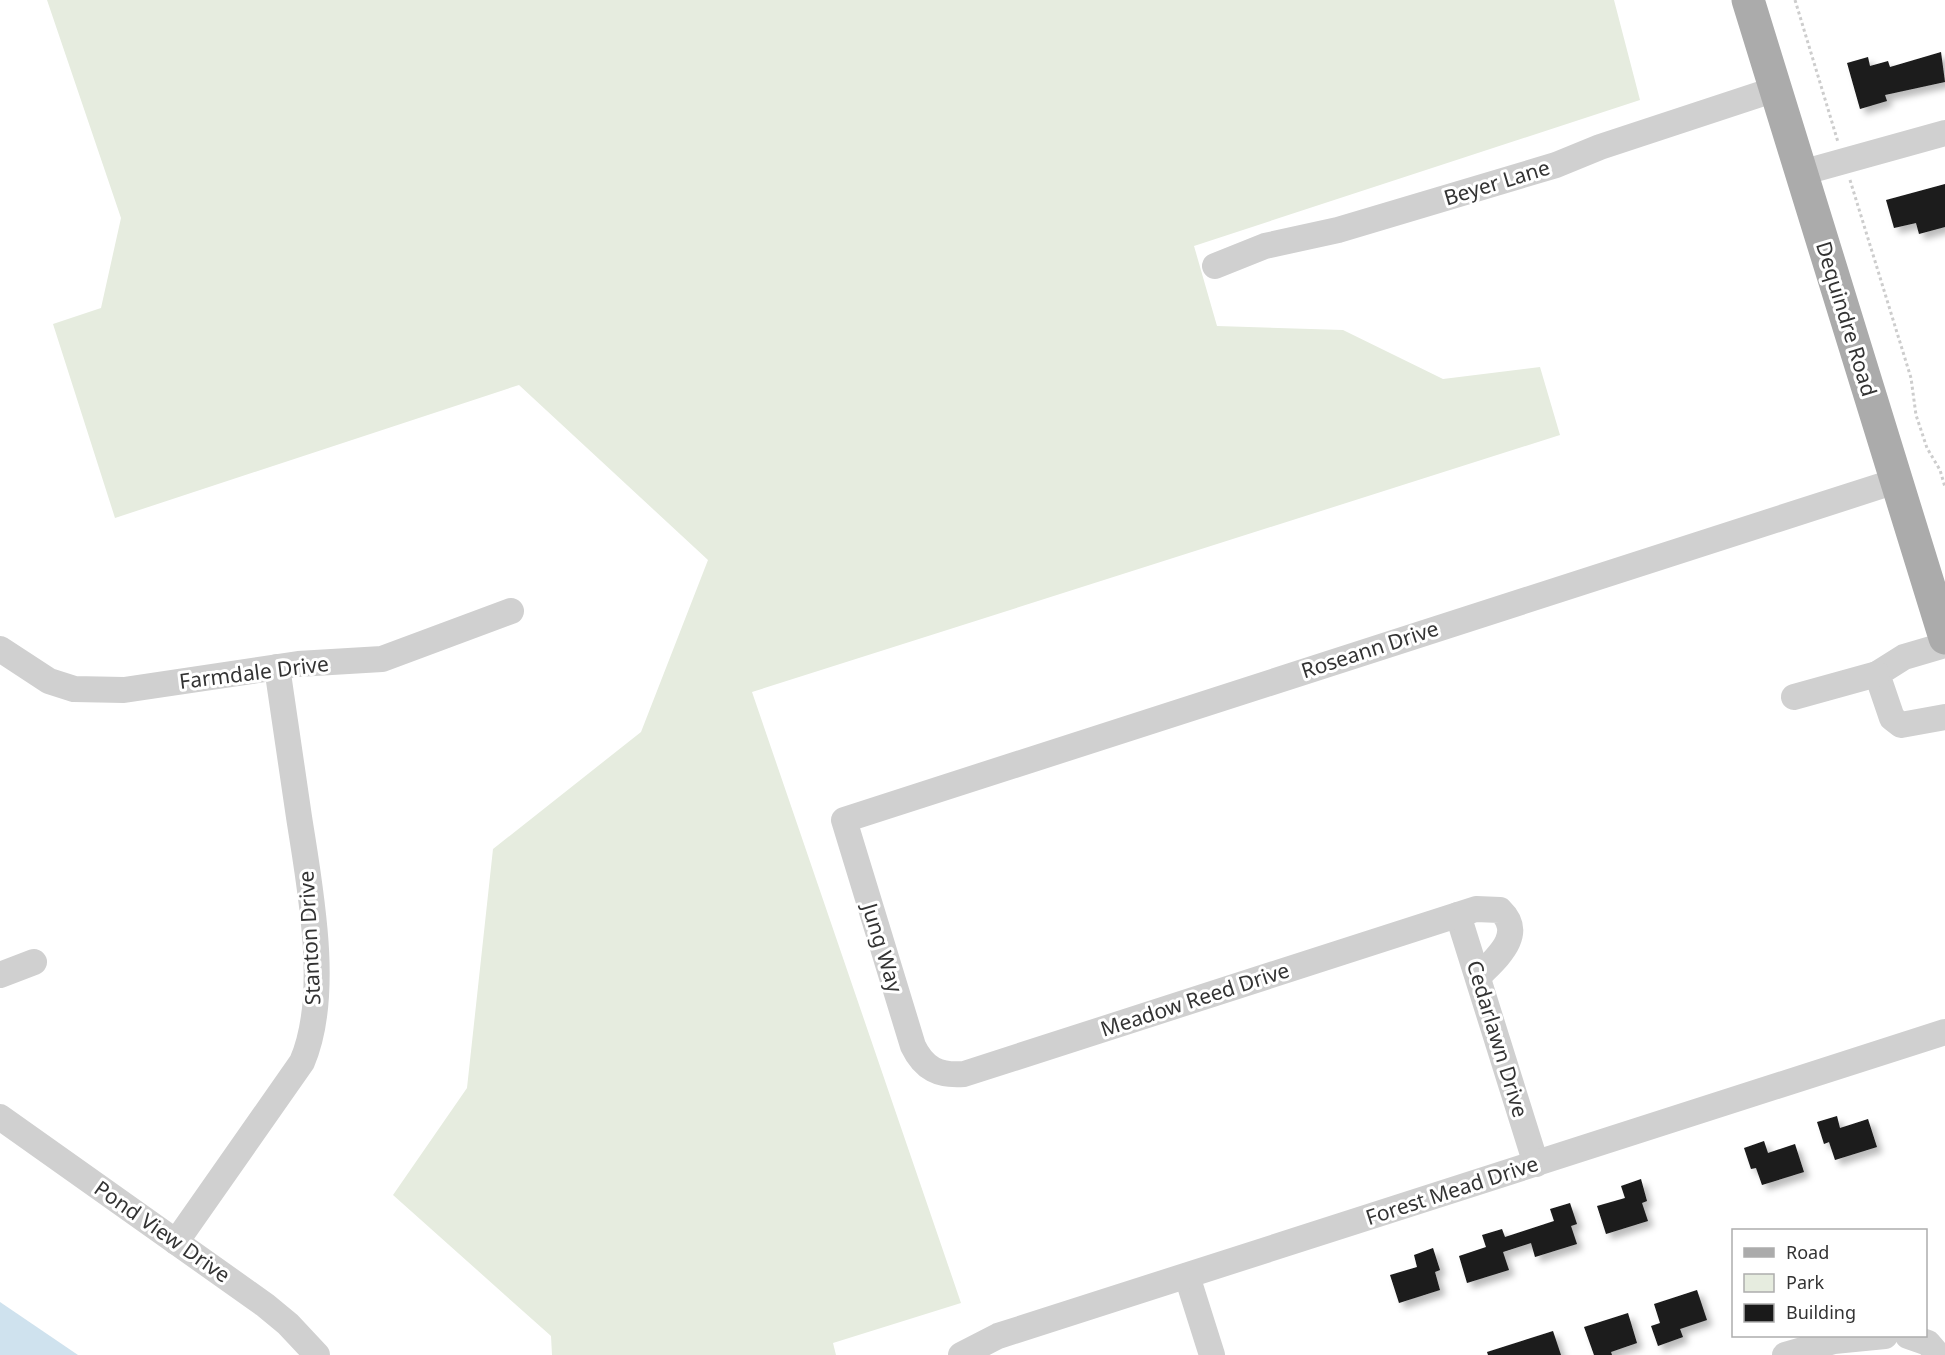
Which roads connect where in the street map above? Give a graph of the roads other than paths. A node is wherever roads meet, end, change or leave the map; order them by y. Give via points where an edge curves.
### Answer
1 (1748, 0) edge
2 (1776, 89) junction
3 (1945, 133) edge
4 (1801, 173) junction
5 (1215, 266) dead end
6 (1896, 480) junction
7 (511, 611) dead end
8 (1945, 638) edge
9 (1945, 645) edge
10 (0, 650) edge
11 (277, 667) junction
12 (1877, 674) junction
13 (1794, 697) dead end
14 (1945, 717) edge
15 (843, 820) joint
16 (1458, 915) junction
17 (34, 962) dead end
18 (0, 975) edge
19 (1478, 978) junction
20 (1945, 1032) edge
21 (931, 1070) joint
22 (0, 1118) edge
23 (1536, 1164) junction
24 (176, 1242) junction
25 (1187, 1276) junction
26 (1868, 1337) edge
27 (1913, 1337) edge
28 (317, 1355) edge
29 (961, 1355) edge
30 (1212, 1355) edge
31 (1785, 1355) edge
32 (1938, 1355) edge

1 - 2 main road, Dequindre Road
2 - 4 main road, Dequindre Road
2 - 5 street, Beyer Lane via 1556,165 1338,230 1265,246
3 - 4 street
4 - 6 main road, Dequindre Road
6 - 8 main road, Dequindre Road
6 - 15 street, Roseann Drive
7 - 11 street, Farmdale Drive via 382,658
9 - 12 street via 1904,657
10 - 11 street, Farmdale Drive via 50,681 98,691
11 - 24 street, Stanton Drive via 313,914 313,1028 297,1070
12 - 13 street
12 - 14 street via 1892,718 1901,726
15 - 21 street, Jung Way via 913,1046
16 - 19 street, Cedarlawn Drive
16 - 19 street, Meadow Reed Drive via 1476,909 1500,910 1511,928 1510,940
16 - 21 street, Meadow Reed Drive via 964,1074 946,1075
17 - 18 street
19 - 23 street, Cedarlawn Drive
20 - 23 street, Forest Mead Drive
22 - 24 street, Pond View Drive
23 - 25 street, Forest Mead Drive
24 - 28 street, Pond View Drive via 265,1305
25 - 29 street, Forest Mead Drive via 998,1336
25 - 30 street
26 - 31 street via 1834,1341
27 - 32 street via 1928,1343

